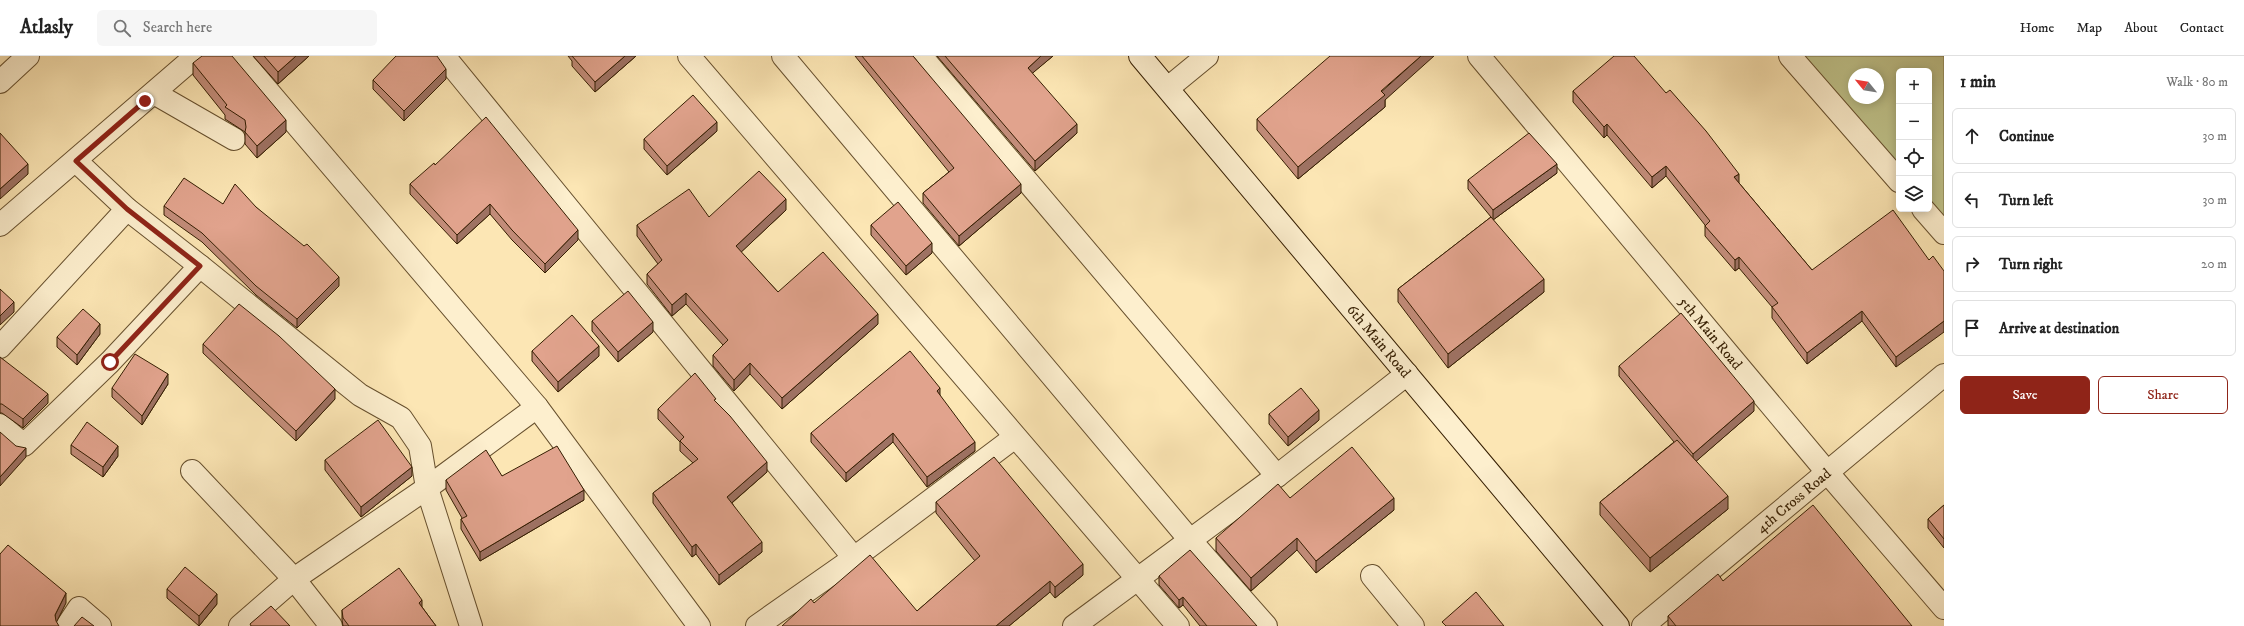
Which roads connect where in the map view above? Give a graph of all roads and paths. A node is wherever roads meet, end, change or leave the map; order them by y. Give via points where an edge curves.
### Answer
1 (28, 56) edge
2 (196, 56) edge
3 (238, 56) edge
4 (444, 56) edge
5 (689, 56) edge
6 (783, 56) edge
7 (921, 56) edge
8 (1140, 56) edge
9 (1207, 56) edge
10 (1479, 56) edge
11 (1790, 56) edge
12 (0, 82) edge
13 (1168, 88) junction
14 (154, 93) junction
15 (234, 139) dead end
16 (76, 161) junction
17 (1896, 178) edge
18 (127, 209) junction
19 (1926, 212) edge
20 (0, 225) edge
21 (1944, 233) edge
22 (200, 266) junction
23 (0, 346) edge
24 (1407, 374) junction
25 (1944, 375) edge
26 (537, 407) junction
27 (0, 424) edge
28 (1015, 436) junction
29 (192, 471) dead end
30 (1828, 472) junction
31 (1277, 476) junction
32 (427, 488) junction
33 (1190, 540) junction
34 (854, 558) junction
35 (1372, 576) dead end
36 (1137, 578) junction
37 (294, 579) junction
38 (1944, 608) edge
39 (67, 626) edge
40 (100, 626) edge
41 (240, 626) edge
42 (331, 626) edge
43 (471, 626) edge
44 (699, 626) edge
45 (757, 626) edge
46 (1074, 626) edge
47 (1178, 626) edge
48 (1266, 626) edge
49 (1413, 626) edge
50 (1618, 626) edge
51 (1643, 626) edge

1 - 12 street
2 - 14 street
3 - 26 street
4 - 34 street
5 - 28 street
6 - 33 street
7 - 31 street
8 - 13 street, 6th Main Road
9 - 13 street
10 - 30 street, 5th Main Road
11 - 17 street
13 - 24 street, 6th Main Road
14 - 15 street
14 - 16 street
16 - 18 street
16 - 20 street
18 - 22 street
18 - 23 street
19 - 21 street
22 - 27 street via 110,362 24,445
22 - 32 street via 360,395 401,418 420,446
24 - 31 street
24 - 50 street, 6th Main Road
25 - 30 street, 4th Cross Road
26 - 32 street
26 - 44 street
28 - 34 street
28 - 36 street
29 - 37 street
30 - 38 street, 5th Main Road
30 - 51 street, 4th Cross Road
31 - 33 street
32 - 37 street
32 - 43 street
33 - 36 street
33 - 48 street
34 - 45 street
35 - 49 street
36 - 46 street
36 - 47 street
37 - 41 street
37 - 42 street
39 - 40 street via 79,608

